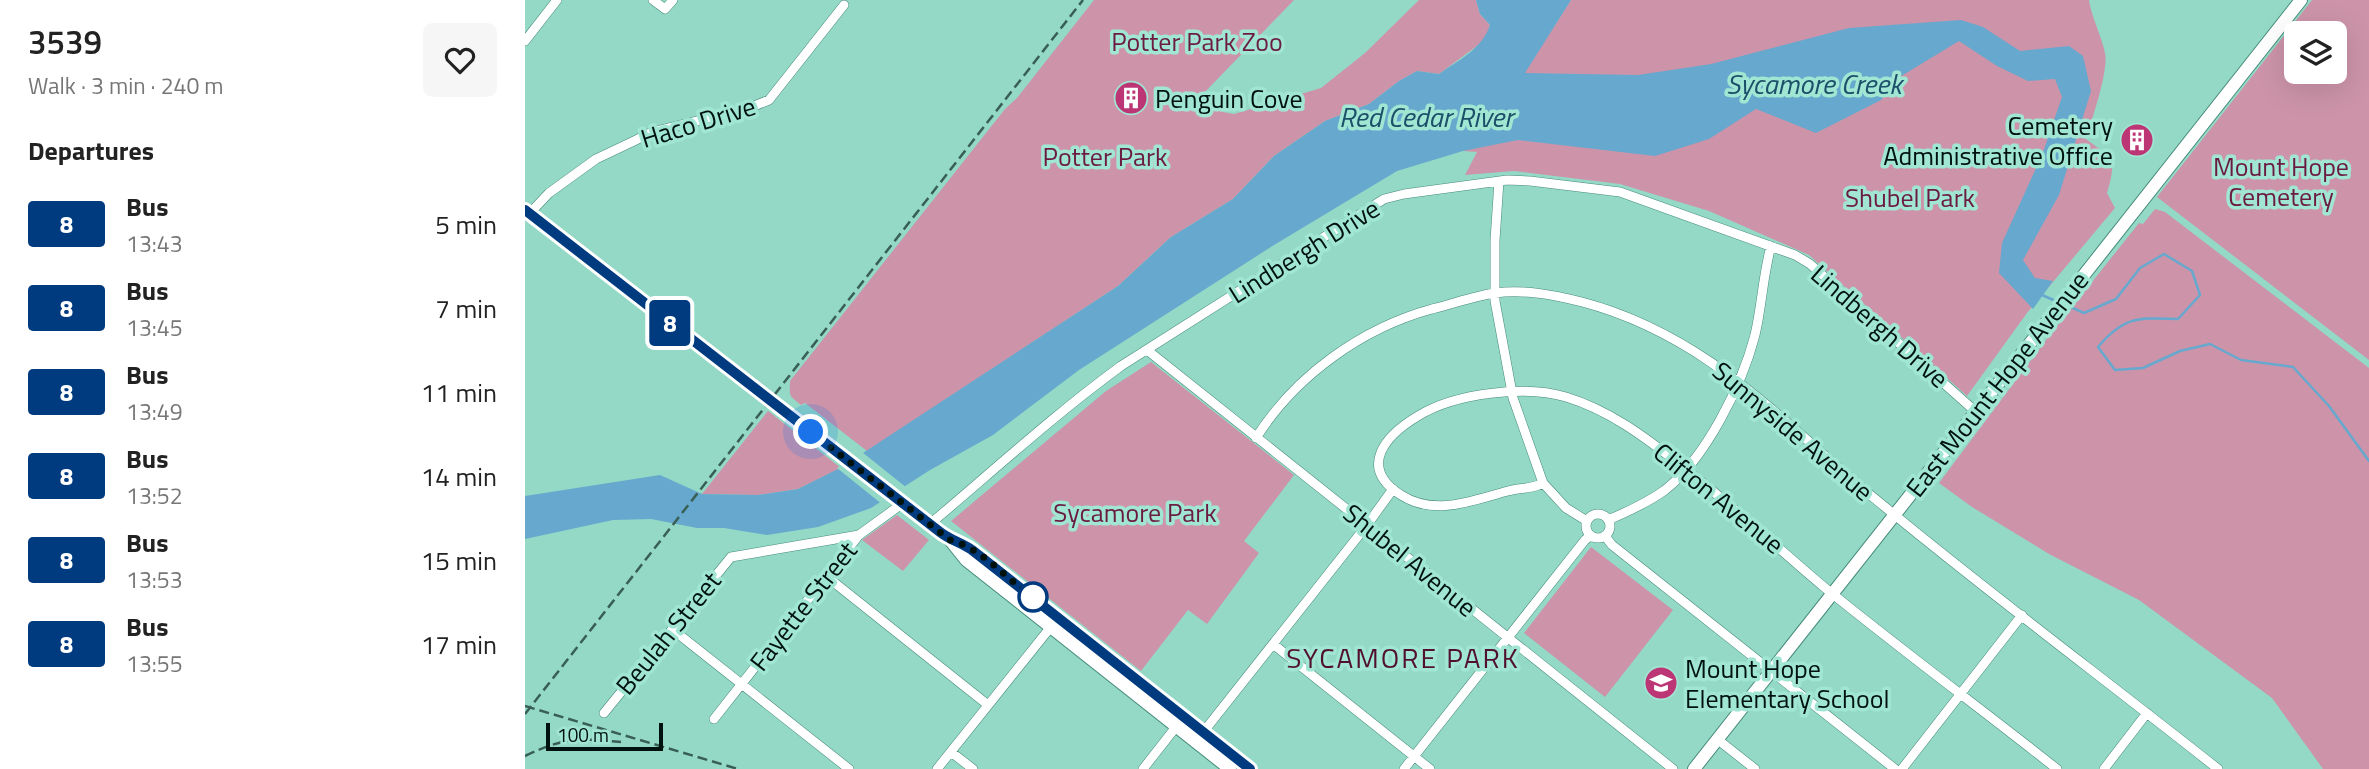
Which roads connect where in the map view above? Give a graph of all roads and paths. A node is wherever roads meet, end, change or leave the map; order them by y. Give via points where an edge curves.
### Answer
1 (557, 0) edge
2 (653, 0) edge
3 (673, 0) edge
4 (2301, 0) edge
5 (844, 5) dead end
6 (525, 41) edge
7 (1499, 181) junction
8 (527, 212) edge
9 (1771, 246) junction
10 (1495, 293) junction
11 (1147, 350) junction
12 (1738, 381) junction
13 (1511, 390) junction
14 (1976, 412) junction
15 (1256, 438) junction
16 (1686, 468) junction
17 (1543, 483) junction
18 (1393, 489) junction
19 (899, 500) junction
20 (1894, 514) junction
21 (1608, 520) junction
22 (1587, 521) junction
23 (930, 524) junction
24 (1367, 525) junction
25 (859, 535) junction
26 (1590, 536) junction
27 (1605, 536) junction
28 (826, 576) junction
29 (1833, 593) junction
30 (2022, 615) junction
31 (1054, 622) junction
32 (672, 629) junction
33 (1508, 638) junction
34 (1273, 644) junction
35 (1771, 671) junction
36 (741, 683) junction
37 (1961, 694) junction
38 (988, 705) junction
39 (604, 713) dead end
40 (2147, 713) junction
41 (714, 719) dead end
42 (1180, 722) junction
43 (1200, 737) junction
44 (1717, 739) junction
45 (951, 752) junction
46 (1414, 757) junction
47 (849, 769) edge
48 (937, 769) edge
49 (973, 769) edge
50 (1143, 769) edge
51 (1230, 769) edge
52 (1250, 769) edge
53 (1404, 769) edge
54 (1430, 769) edge
55 (1673, 769) edge
56 (1694, 769) edge
57 (1755, 769) edge
58 (1895, 769) edge
59 (1902, 769) edge
60 (2057, 769) edge
61 (2104, 769) edge
62 (2218, 769) edge

1 - 6 street
2 - 3 street via 665,9
4 - 14 street, East Mount Hope Avenue
5 - 8 street, Haco Drive via 769,100 652,132 596,159
7 - 9 street, Lindbergh Drive via 1620,192
7 - 10 street
7 - 11 street, Lindbergh Drive via 1384,200
8 - 19 street
9 - 12 street via 1755,335
9 - 14 street, Lindbergh Drive via 1811,264
10 - 12 street, Sunnyside Avenue via 1547,294 1605,308 1676,340
10 - 13 street
10 - 15 street, Sunnyside Avenue via 1415,314 1355,342 1308,378
11 - 15 street, Shubel Avenue
11 - 23 street, Lindbergh Drive via 1088,390
12 - 16 street via 1720,419
12 - 20 street, Sunnyside Avenue
13 - 16 street, Clifton Avenue via 1543,391 1597,409
13 - 17 street
13 - 18 street, Clifton Avenue via 1443,404 1391,435 1378,459 1383,478
14 - 20 street, East Mount Hope Avenue
15 - 24 street, Shubel Avenue
16 - 21 street via 1666,489
16 - 29 street, Clifton Avenue
17 - 18 street via 1446,506 1410,500
17 - 22 street via 1566,508
18 - 24 street
19 - 23 street
19 - 25 street, Fayette Street
20 - 29 street, East Mount Hope Avenue
20 - 30 street, Sunnyside Avenue
21 - 22 street via 1597,514
21 - 27 street
22 - 26 street
23 - 31 street via 966,560
24 - 33 street, Shubel Avenue
24 - 34 street
25 - 28 street, Fayette Street
25 - 32 street, Beulah Street via 731,556
26 - 27 street
26 - 33 street
27 - 35 street
28 - 36 street, Fayette Street
28 - 38 street
29 - 35 street, East Mount Hope Avenue
29 - 37 street, Clifton Avenue
30 - 37 street
30 - 40 street, Sunnyside Avenue
31 - 38 street
31 - 42 street
32 - 36 street
32 - 39 street, Beulah Street
33 - 46 street
33 - 55 street, Shubel Avenue
34 - 43 street
34 - 46 street
35 - 44 street, East Mount Hope Avenue
35 - 58 street
36 - 41 street, Fayette Street
36 - 47 street
37 - 59 street
37 - 60 street, Clifton Avenue
38 - 45 street
40 - 61 street
40 - 62 street, Sunnyside Avenue
42 - 43 street
42 - 50 street
43 - 51 street
43 - 52 street
44 - 56 street, East Mount Hope Avenue
44 - 57 street
45 - 48 street
45 - 49 street
46 - 53 street
46 - 54 street

